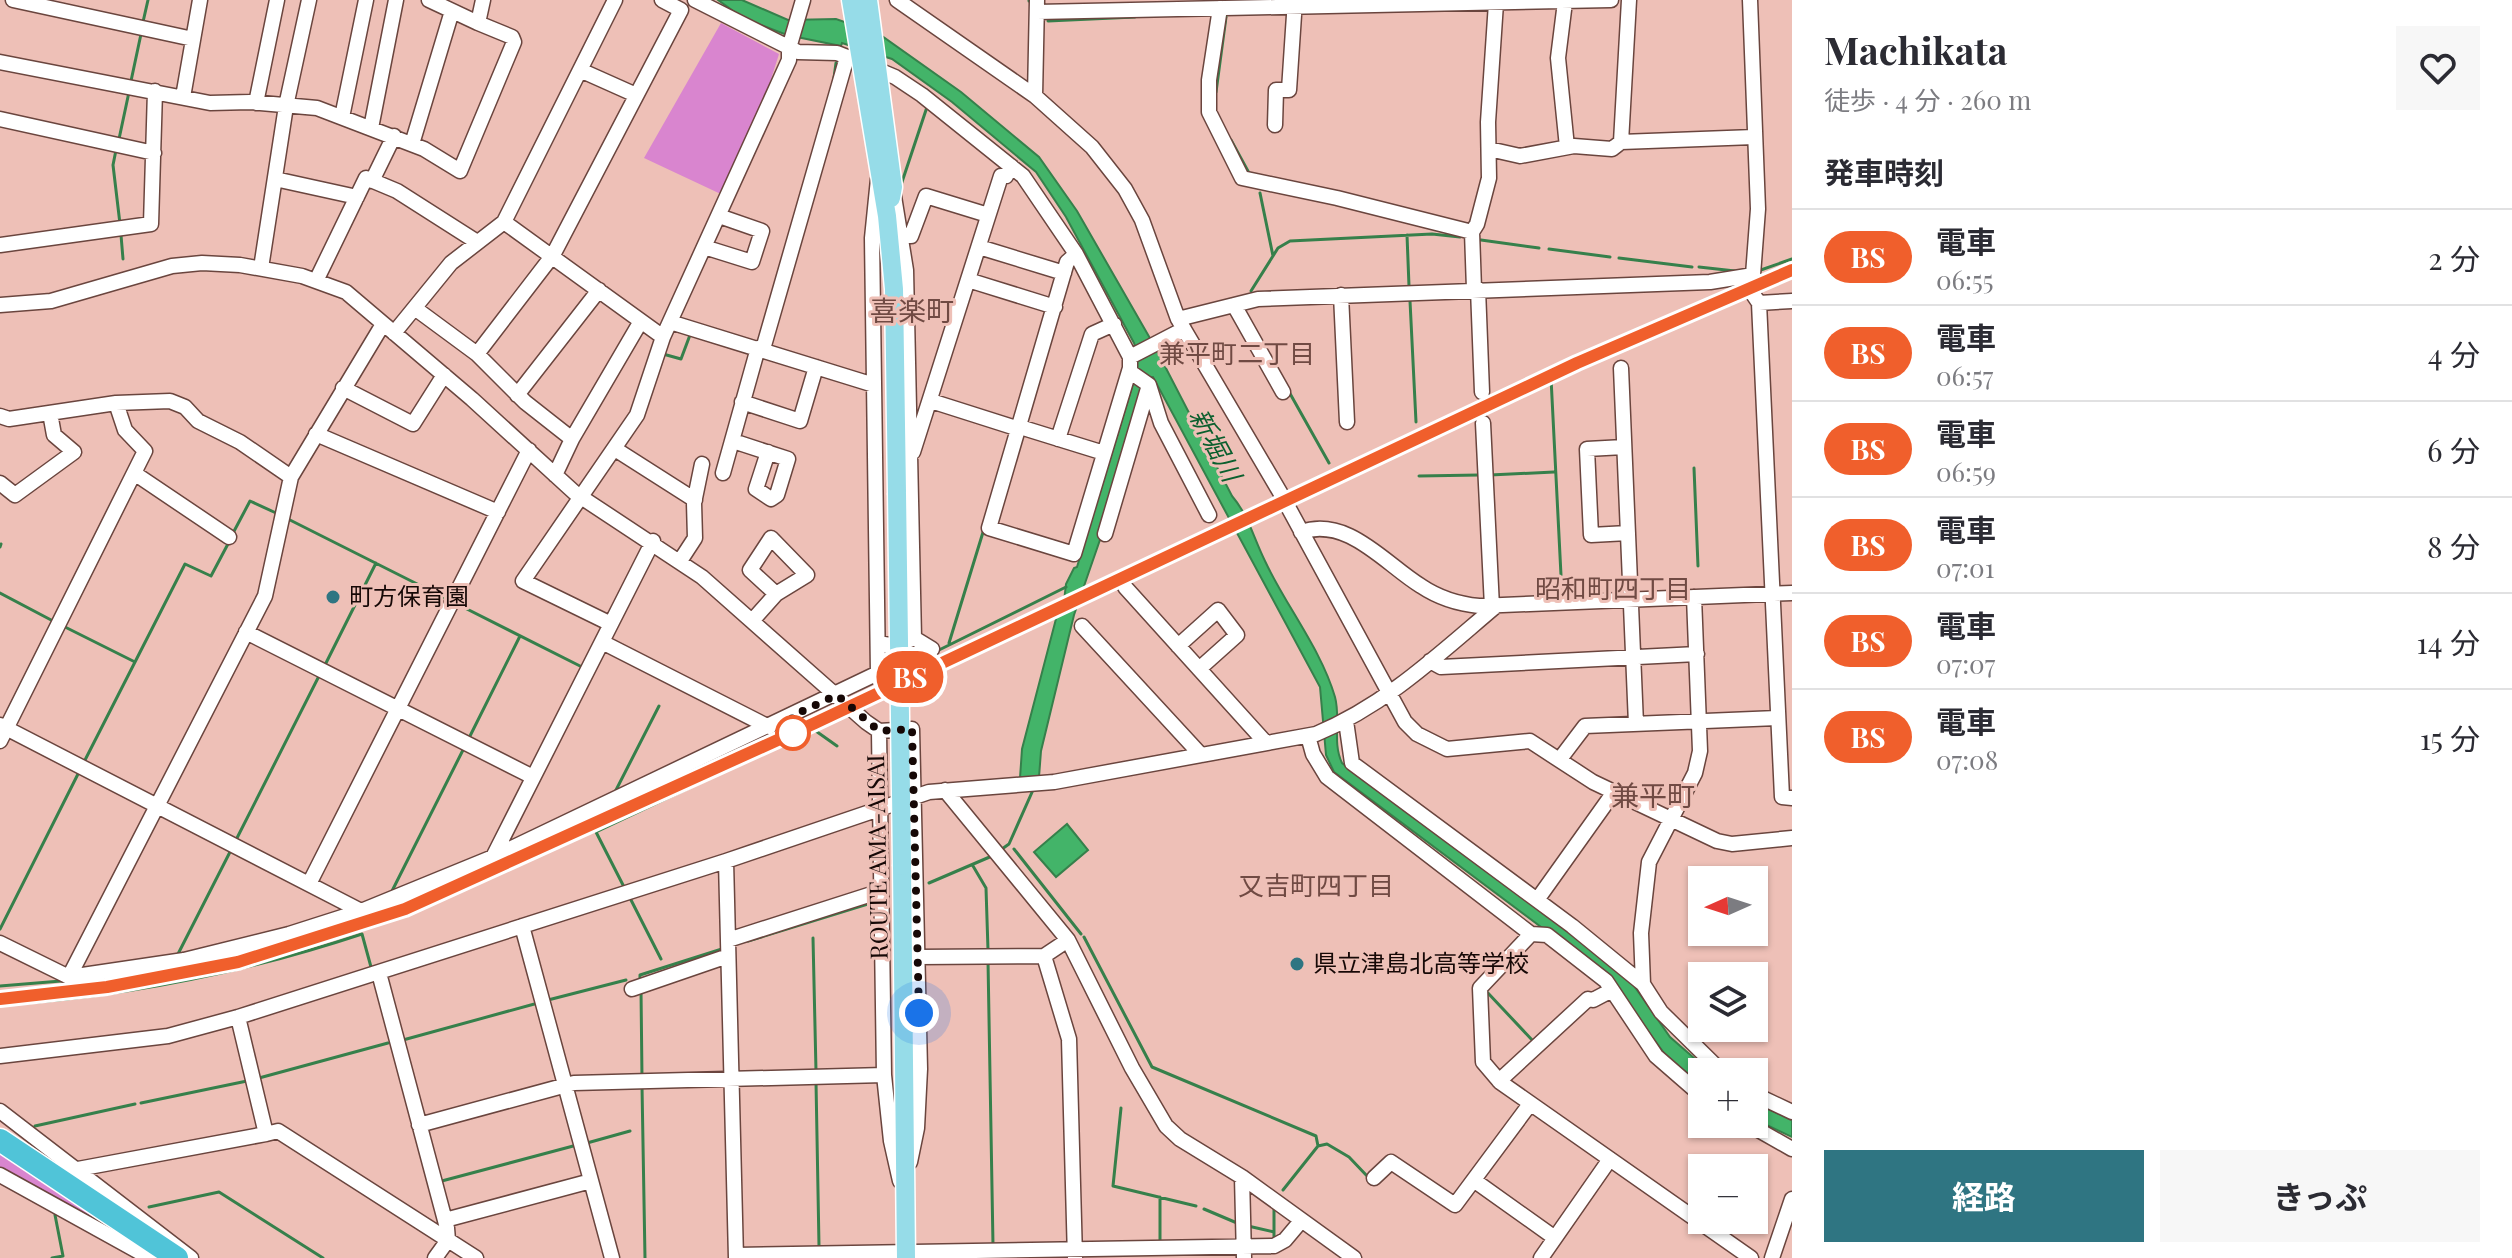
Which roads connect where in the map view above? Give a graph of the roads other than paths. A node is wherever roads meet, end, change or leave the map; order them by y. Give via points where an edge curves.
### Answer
1 (13, 0) edge
2 (200, 0) edge
3 (277, 0) edge
4 (309, 0) edge
5 (366, 0) edge
6 (396, 0) edge
7 (429, 0) edge
8 (483, 0) edge
9 (615, 0) edge
10 (662, 0) edge
11 (695, 0) edge
12 (803, 0) edge
13 (851, 0) edge
14 (868, 0) edge
15 (897, 0) edge
16 (1611, 0) edge
17 (1629, 0) edge
18 (1750, 0) edge
19 (1421, 2) edge
20 (1565, 2) edge
21 (1295, 3) edge
22 (1496, 3) junction
23 (1182, 4) edge
24 (1037, 6) edge
25 (1220, 8) junction
26 (452, 11) junction
27 (478, 23) junction
28 (863, 25) junction
29 (193, 39) junction
30 (789, 48) junction
31 (0, 62) edge
32 (864, 62) junction
33 (580, 70) junction
34 (155, 91) junction
35 (636, 95) junction
36 (1035, 96) junction
37 (183, 97) junction
38 (256, 103) junction
39 (286, 106) junction
40 (342, 117) junction
41 (0, 119) edge
42 (1275, 125) dead end
43 (371, 128) junction
44 (394, 136) junction
45 (1754, 137) junction
46 (1621, 142) junction
47 (412, 144) junction
48 (1567, 147) junction
49 (1489, 149) junction
50 (154, 153) junction
51 (1011, 166) junction
52 (275, 179) junction
53 (372, 181) junction
54 (886, 182) junction
55 (357, 197) junction
56 (988, 215) junction
57 (719, 216) junction
58 (504, 222) junction
59 (1472, 232) junction
60 (901, 236) junction
61 (477, 242) junction
62 (0, 245) edge
63 (704, 247) junction
64 (979, 247) junction
65 (1076, 254) junction
66 (553, 255) junction
67 (261, 268) junction
68 (1064, 273) junction
69 (1742, 278) junction
70 (968, 280) junction
71 (316, 281) junction
72 (1476, 289) junction
73 (599, 290) junction
74 (1341, 295) junction
75 (1792, 301) edge
76 (1759, 303) junction
77 (0, 305) edge
78 (1234, 305) junction
79 (1055, 307) junction
80 (416, 309) junction
81 (641, 321) junction
82 (670, 322) junction
83 (1114, 324) junction
84 (1181, 324) junction
85 (389, 329) junction
86 (663, 337) junction
87 (760, 349) junction
88 (477, 354) junction
89 (1132, 364) junction
90 (816, 367) junction
91 (1621, 368) dead end
92 (444, 375) junction
93 (874, 385) junction
94 (1149, 385) junction
95 (343, 388) junction
96 (1283, 392) dead end
97 (1482, 392) dead end
98 (517, 395) junction
99 (909, 396) junction
100 (742, 402) junction
101 (930, 402) junction
102 (116, 403) junction
103 (50, 413) junction
104 (0, 416) edge
105 (1347, 422) dead end
106 (1483, 423) dead end
107 (1020, 428) junction
108 (316, 434) junction
109 (572, 439) junction
110 (1058, 439) junction
111 (733, 441) junction
112 (1624, 447) junction
113 (615, 449) junction
114 (529, 450) junction
115 (768, 452) dead end
116 (1104, 453) junction
117 (910, 455) junction
118 (702, 464) dead end
119 (134, 473) junction
120 (723, 473) dead end
121 (555, 475) junction
122 (291, 477) junction
123 (0, 483) edge
124 (583, 499) junction
125 (695, 500) junction
126 (498, 512) junction
127 (1209, 515) dead end
128 (1301, 532) junction
129 (1628, 533) junction
130 (1105, 534) dead end
131 (229, 537) dead end
132 (653, 541) junction
133 (680, 561) junction
134 (912, 568) junction
135 (877, 569) junction
136 (1125, 587) dead end
137 (1792, 593) edge
138 (776, 594) dead end
139 (1770, 594) junction
140 (1694, 597) junction
141 (1631, 600) junction
142 (1494, 606) junction
143 (752, 621) junction
144 (611, 624) junction
145 (1082, 626) dead end
146 (246, 632) junction
147 (914, 638) junction
148 (602, 642) junction
149 (878, 643) junction
150 (1178, 646) junction
151 (932, 649) dead end
152 (1697, 654) junction
153 (1633, 657) junction
154 (1430, 661) junction
155 (1199, 669) junction
156 (837, 695) junction
157 (1390, 695) junction
158 (399, 709) junction
159 (1777, 718) junction
160 (1342, 723) junction
161 (1701, 723) junction
162 (1636, 724) junction
163 (769, 727) junction
164 (2, 731) edge
165 (879, 731) junction
166 (1312, 735) junction
167 (1266, 743) junction
168 (1201, 755) junction
169 (1560, 759) junction
170 (533, 777) junction
171 (945, 790) junction
172 (1614, 792) junction
173 (916, 798) junction
174 (1792, 798) edge
175 (159, 805) junction
176 (881, 809) junction
177 (1671, 821) junction
178 (1792, 838) edge
179 (493, 857) junction
180 (726, 861) junction
181 (310, 882) junction
182 (881, 891) junction
183 (1537, 900) junction
184 (361, 911) junction
185 (522, 926) junction
186 (1531, 934) junction
187 (1068, 940) junction
188 (0, 943) edge
189 (728, 948) junction
190 (1044, 956) junction
191 (918, 957) junction
192 (379, 973) junction
193 (69, 977) junction
194 (1643, 984) junction
195 (638, 987) dead end
196 (1612, 990) junction
197 (238, 1017) junction
198 (0, 1056) edge
199 (1708, 1058) edge
200 (884, 1075) junction
201 (731, 1078) junction
202 (1499, 1081) junction
203 (565, 1084) junction
204 (1688, 1084) edge
205 (1768, 1101) edge
206 (1530, 1104) junction
207 (0, 1111) edge
208 (1792, 1112) edge
209 (419, 1125) junction
210 (266, 1134) junction
211 (1768, 1135) edge
212 (0, 1140) edge
213 (1792, 1149) edge
214 (1610, 1159) junction
215 (78, 1169) junction
216 (1242, 1177) junction
217 (1374, 1178) dead end
218 (4, 1180) edge
219 (591, 1181) junction
220 (1475, 1181) junction
221 (903, 1194) junction
222 (1792, 1199) edge
223 (445, 1220) junction
224 (1301, 1221) junction
225 (1555, 1238) junction
226 (448, 1240) junction
227 (1244, 1252) edge
228 (1075, 1254) edge
229 (906, 1256) edge
230 (736, 1257) edge
231 (150, 1258) edge
232 (177, 1258) edge
233 (191, 1258) edge
234 (435, 1258) edge
235 (476, 1258) edge
236 (612, 1258) edge
237 (1354, 1258) edge
238 (1541, 1258) edge
239 (1751, 1258) edge
240 (1772, 1258) edge

1 - 29 street
2 - 29 street
3 - 38 street
4 - 39 street
5 - 40 street
6 - 43 street
7 - 26 street
8 - 27 street
9 - 33 street
10 - 35 street via 681,10
11 - 30 street
12 - 30 street
13 - 28 main road, ROUTE AMA-AISAI
14 - 28 main road, ROUTE AMA-AISAI
15 - 36 street
16 - 20 street
17 - 46 street
18 - 45 street
19 - 21 street
19 - 22 street
20 - 22 street
20 - 48 street via 1558,58
21 - 25 street
21 - 42 street via 1289,90 1276,90
22 - 49 street
23 - 24 street
23 - 25 street
24 - 36 street
25 - 59 street via 1209,112 1242,178
26 - 27 street
26 - 47 street
27 - 47 street via 514,42 460,171
28 - 32 main road, ROUTE AMA-AISAI
29 - 37 street
30 - 32 street
30 - 57 street via 789,60
31 - 34 street
32 - 51 street via 922,95
32 - 54 main road, ROUTE AMA-AISAI
32 - 87 street
33 - 35 street
33 - 58 street
34 - 37 street
34 - 50 street
35 - 66 street
36 - 84 street via 1092,147 1125,189
37 - 38 street
38 - 39 street
39 - 40 street via 317,108
39 - 52 street
40 - 43 street
41 - 50 street
43 - 44 street
44 - 47 street
44 - 53 street
45 - 46 street
45 - 69 street via 1755,268 1753,275
46 - 48 street via 1612,149
48 - 49 street via 1520,156
49 - 59 street via 1489,178
50 - 62 street via 151,224
51 - 56 street via 1001,176
51 - 65 street
52 - 55 street
52 - 67 street
53 - 55 street via 366,178
53 - 61 street
54 - 60 street
54 - 93 street via 872,238
54 - 221 main road, ROUTE AMA-AISAI, bridge via 894,289
55 - 71 street
56 - 60 street via 926,196 911,236
56 - 64 street
57 - 63 street
57 - 63 street via 762,231 752,262
58 - 61 street
58 - 66 street
59 - 72 street
60 - 99 street
61 - 80 street via 451,263
63 - 82 street
64 - 68 street
64 - 70 street
65 - 68 street
65 - 83 street
66 - 73 street
66 - 88 street
67 - 71 street
67 - 77 street via 172,266 51,301
68 - 79 street
69 - 72 street
69 - 76 street
70 - 79 street
70 - 101 street
71 - 85 street via 346,292
72 - 74 street
72 - 97 street
73 - 81 street
73 - 98 street
74 - 78 street
74 - 105 street
75 - 76 street
76 - 139 street
78 - 84 street
78 - 96 street
79 - 107 street
80 - 85 street
80 - 88 street
81 - 86 street
81 - 109 street
82 - 86 street
82 - 87 street
83 - 89 street
83 - 110 street via 1092,334
84 - 89 street
84 - 128 street
85 - 92 street
85 - 95 street
86 - 113 street via 637,415
87 - 90 street
87 - 100 street
88 - 98 street
89 - 94 street
89 - 116 street
90 - 93 street
90 - 100 street via 800,421
91 - 112 street
92 - 95 street via 413,424
92 - 114 street
93 - 135 street
94 - 127 street via 1161,423
94 - 130 street
95 - 108 street
98 - 109 street
99 - 101 street
99 - 117 street
100 - 111 street
101 - 107 street
101 - 117 street
102 - 103 street
102 - 119 street via 125,430 145,451
102 - 122 street via 170,401 185,407 198,421
103 - 104 street
103 - 123 street via 54,435 74,452 15,495
106 - 142 street
107 - 110 street
107 - 116 street via 989,528 1074,554
108 - 122 street
108 - 126 street
109 - 121 street
110 - 116 street
111 - 115 street
111 - 120 street
112 - 129 street
112 - 129 street via 1587,449 1591,535
113 - 124 street
113 - 125 street
114 - 121 street
114 - 126 street
117 - 134 street
118 - 125 street
119 - 131 street
119 - 164 street
121 - 124 street
122 - 146 street via 265,596
124 - 132 street
124 - 144 street via 523,581
125 - 133 street via 695,538
126 - 158 street
128 - 142 street via 1335,529 1438,596
128 - 157 street
129 - 141 street
132 - 133 street
132 - 144 street
133 - 143 street
134 - 135 street
134 - 147 street
135 - 149 street
136 - 150 street
137 - 139 street
138 - 143 street
139 - 140 street
139 - 159 street
140 - 141 street
140 - 152 street
141 - 142 street
141 - 153 street
142 - 154 street
143 - 156 street
144 - 148 street
145 - 168 street
146 - 158 street
146 - 175 street
147 - 149 street via 896,646
147 - 151 street
148 - 163 street
148 - 170 street
149 - 156 street via 878,673
150 - 155 street
150 - 155 street via 1218,610 1237,635
152 - 153 street
152 - 161 street
153 - 154 street via 1441,667
153 - 162 street
154 - 157 street
155 - 167 street
156 - 163 street
156 - 165 street
157 - 160 street
157 - 169 street via 1405,722 1435,745 1447,749 1530,741
158 - 170 street
158 - 181 street
159 - 161 street
159 - 174 street via 1782,797
160 - 166 street
160 - 183 street via 1352,763
161 - 162 street
161 - 177 street via 1695,773
162 - 169 street via 1585,726
163 - 179 street
164 - 175 street
165 - 173 street via 912,729
165 - 176 street
166 - 167 street
166 - 186 street via 1313,754 1327,777
167 - 168 street
168 - 171 street via 1041,783
169 - 172 street
170 - 179 street
171 - 173 street
171 - 187 street
172 - 177 street
172 - 183 street
173 - 176 street
173 - 191 street
175 - 181 street
175 - 193 street
176 - 180 street
176 - 182 street
177 - 178 street via 1732,844
177 - 194 street via 1647,870
179 - 184 street
180 - 185 street
180 - 189 street
181 - 184 street
182 - 189 street
182 - 200 street
183 - 194 street
184 - 193 street via 184,960
185 - 192 street
185 - 203 street
186 - 196 street via 1547,935
186 - 202 street via 1480,988 1483,1062
187 - 190 street
187 - 216 street via 1154,1110 1180,1139
188 - 193 street
189 - 195 street
189 - 201 street
190 - 191 street
190 - 228 street via 1069,1039
191 - 221 street via 917,1128
192 - 197 street
192 - 209 street
194 - 199 street via 1661,1012
196 - 202 street via 1588,999
196 - 204 street via 1656,1056
197 - 198 street via 139,1041
197 - 210 street
200 - 201 street
200 - 221 street
201 - 203 street
201 - 230 street
202 - 206 street
203 - 209 street
203 - 219 street
205 - 208 street
206 - 214 street
206 - 220 street
207 - 215 street
209 - 223 street
210 - 215 street
210 - 226 street via 278,1131
211 - 213 street
212 - 232 highway
214 - 225 street
214 - 239 street
215 - 233 street
216 - 224 street
216 - 227 street
217 - 220 street via 1391,1162 1455,1205
218 - 231 street
219 - 223 street
219 - 236 street
220 - 225 street
221 - 229 main road, ROUTE AMA-AISAI
222 - 240 street
223 - 226 street
224 - 227 street via 1274,1246
224 - 237 street
225 - 238 street
226 - 234 street
226 - 235 street
227 - 228 street
228 - 229 street
229 - 230 street

